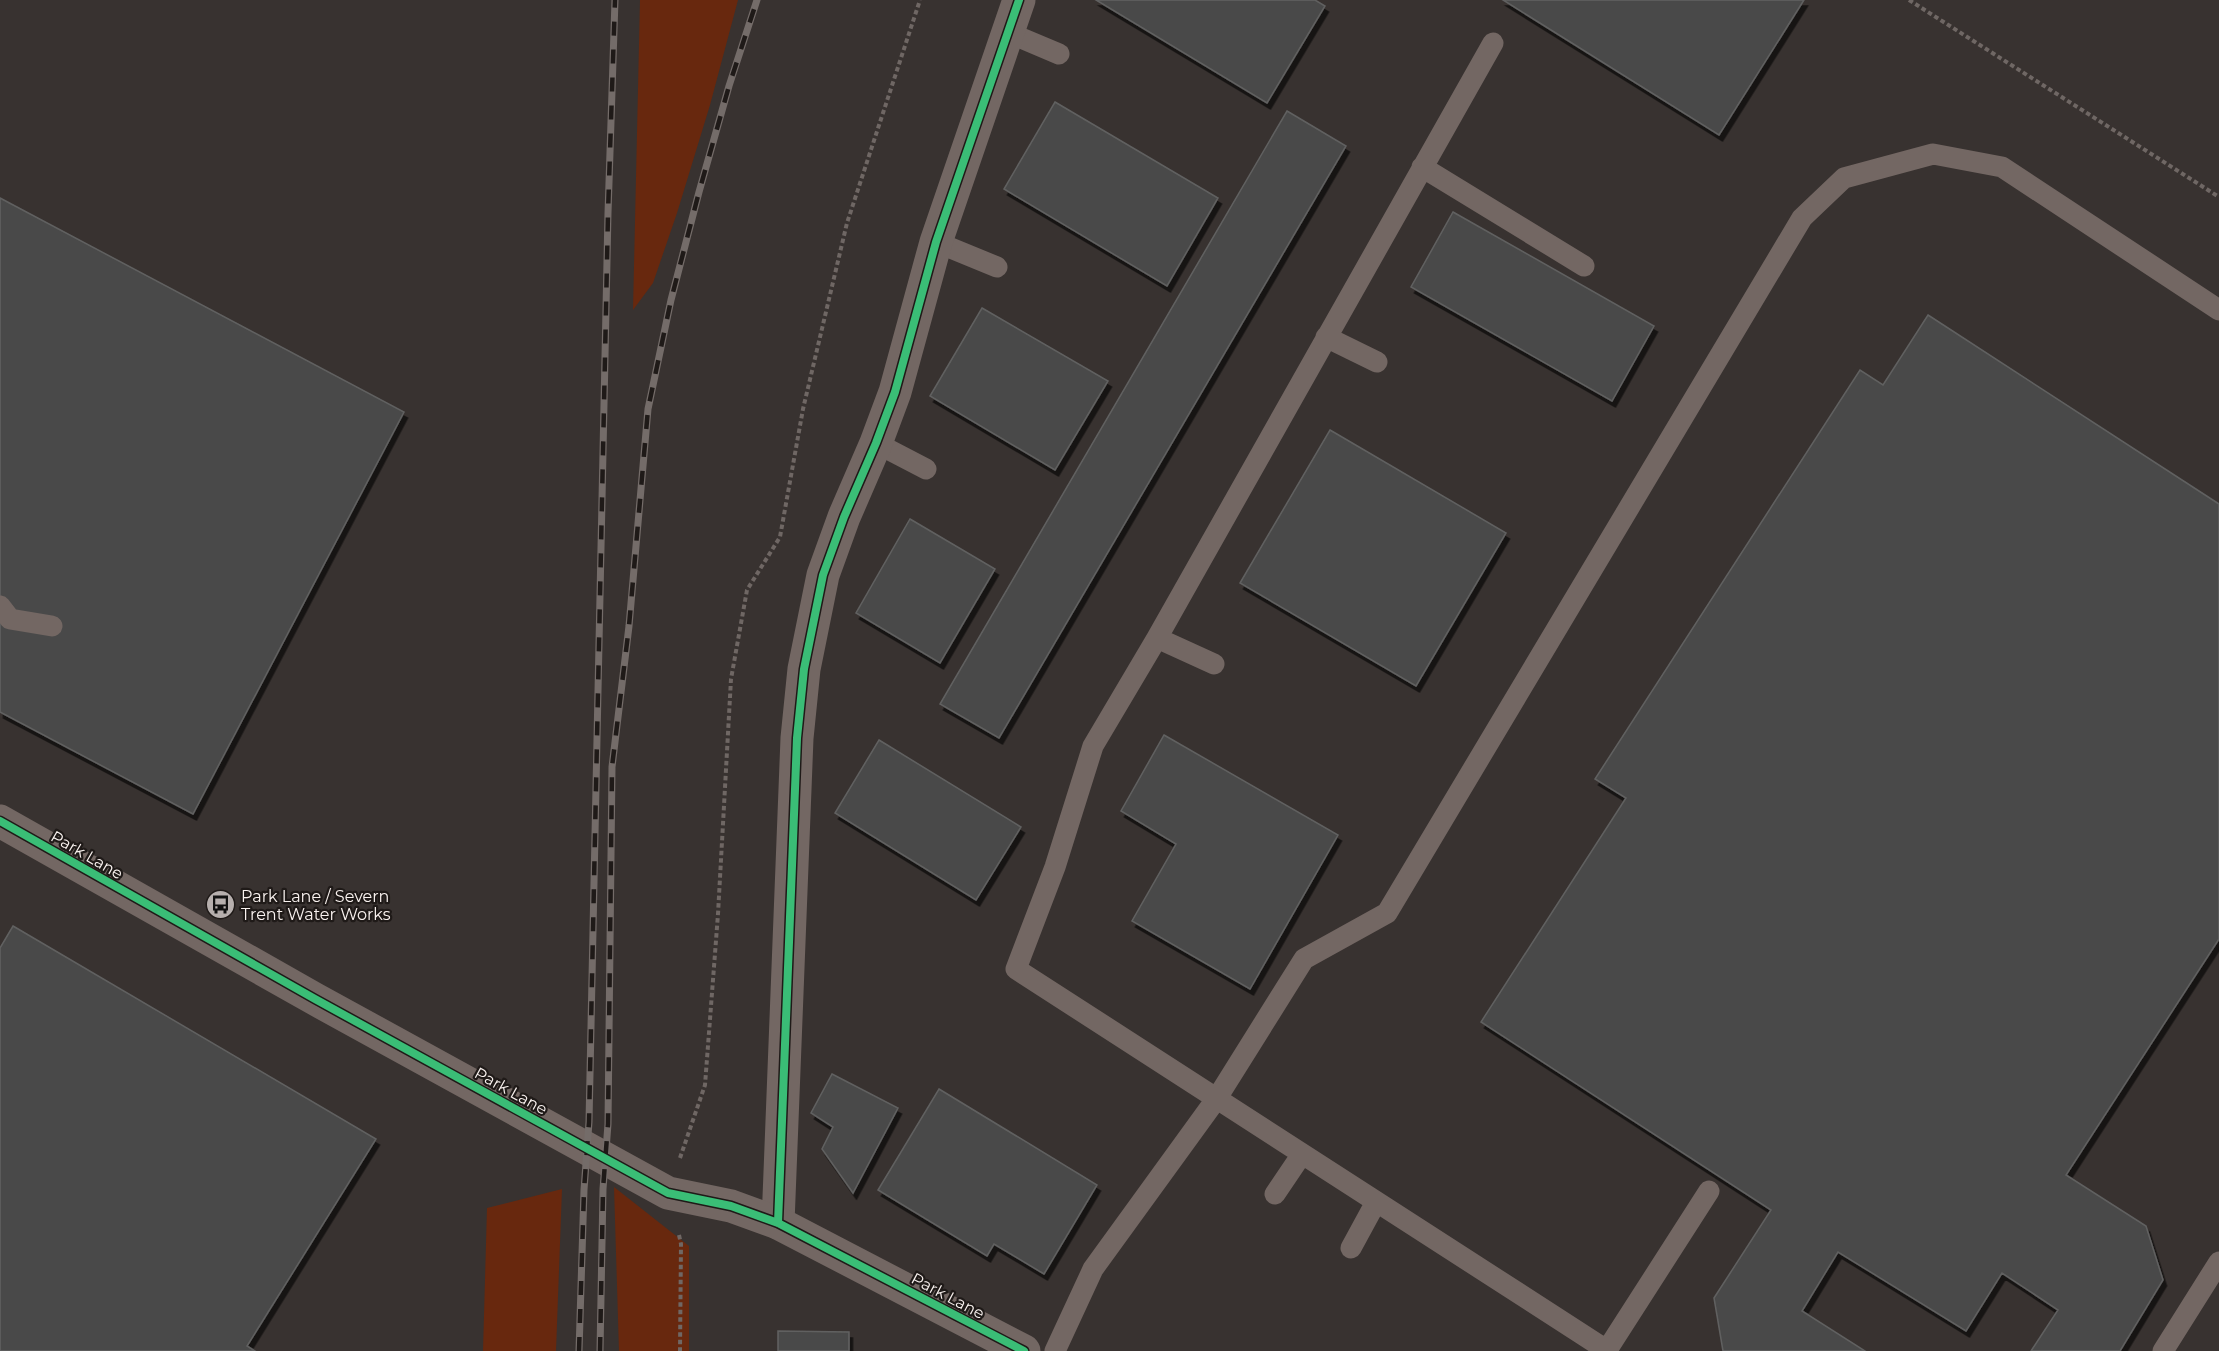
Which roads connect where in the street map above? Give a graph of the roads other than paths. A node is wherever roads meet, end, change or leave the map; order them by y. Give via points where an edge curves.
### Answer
1 (1019, 0) edge
2 (1007, 32) junction
3 (1493, 43) dead end
4 (1059, 54) dead end
5 (1422, 167) junction
6 (936, 242) junction
7 (1584, 266) dead end
8 (997, 267) dead end
9 (2219, 310) edge
10 (1326, 336) junction
11 (1377, 362) dead end
12 (876, 443) junction
13 (926, 469) dead end
14 (0, 606) edge
15 (52, 626) dead end
16 (1157, 638) junction
17 (1214, 664) dead end
18 (0, 821) edge
19 (1217, 1098) junction
20 (1302, 1154) junction
21 (1708, 1191) dead end
22 (1275, 1194) dead end
23 (1376, 1202) junction
24 (778, 1223) junction
25 (1351, 1248) dead end
26 (2219, 1262) edge
27 (1024, 1351) edge
28 (1055, 1351) edge
29 (1608, 1351) edge
30 (2163, 1351) edge

1 - 2 street
2 - 4 lane
2 - 6 street
3 - 5 lane
5 - 7 lane
5 - 10 lane
6 - 8 lane
6 - 12 street via 895,392
9 - 19 lane via 2002,167 1933,154 1844,178 1802,218 1387,913 1304,959
10 - 11 lane
10 - 16 lane
12 - 13 lane
12 - 24 street via 823,575 804,669 797,738
14 - 15 lane via 10,619
16 - 17 lane
16 - 19 lane via 1093,746 1055,867 1016,969
18 - 24 street, Park Lane via 668,1193 731,1206
19 - 20 lane
19 - 28 lane via 1093,1269
20 - 22 lane
20 - 23 lane
21 - 29 lane
23 - 25 lane
23 - 29 lane
24 - 27 street, Park Lane
26 - 30 lane

